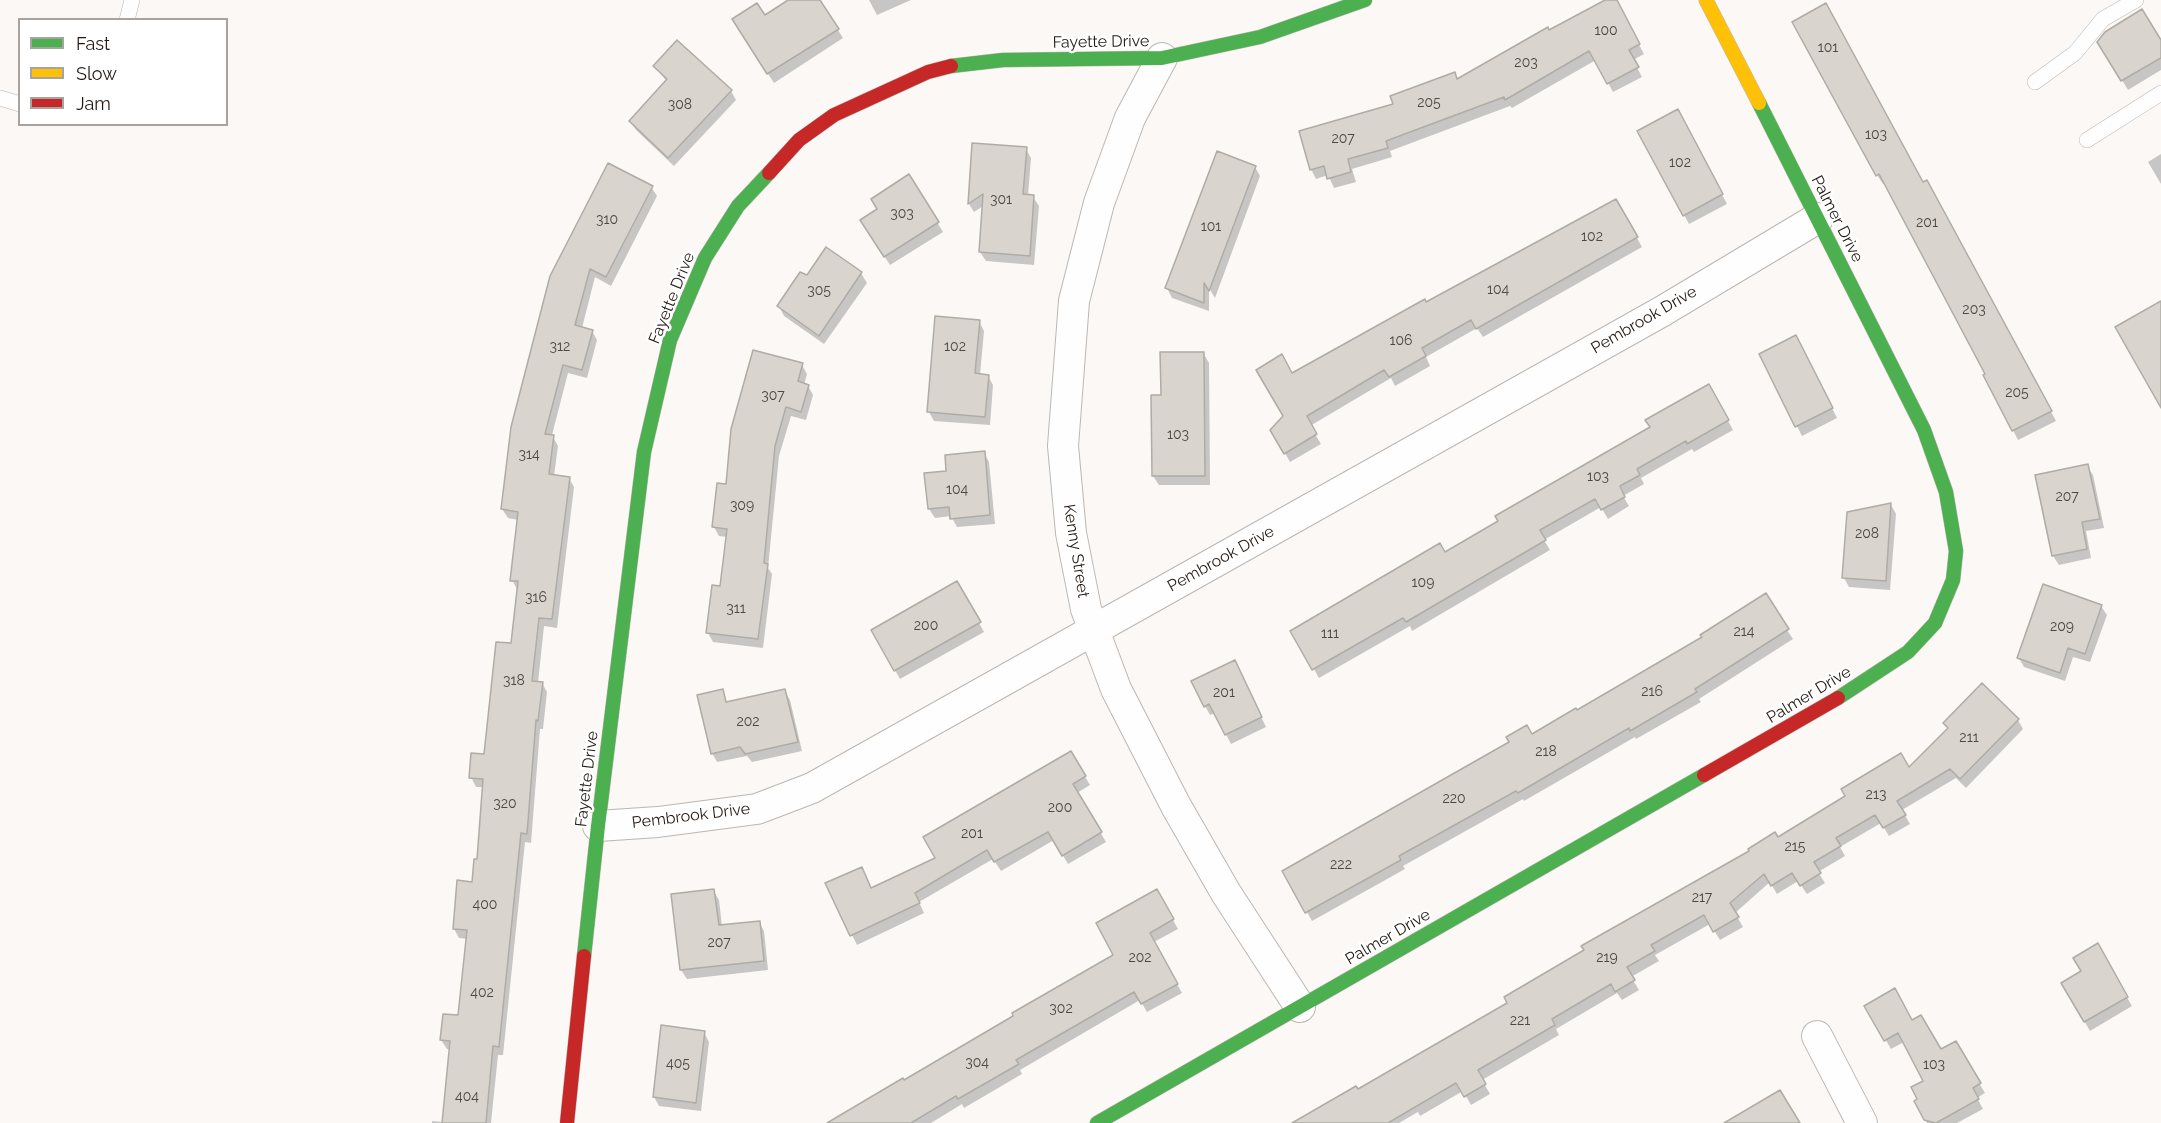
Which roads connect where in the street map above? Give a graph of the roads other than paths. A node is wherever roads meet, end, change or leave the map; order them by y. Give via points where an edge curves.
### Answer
1 (132, 0) edge
2 (1365, 0) edge
3 (1706, 0) edge
4 (2136, 0) edge
5 (128, 18) edge
6 (1162, 58) junction
7 (2035, 82) dead end
8 (2161, 93) edge
9 (0, 98) edge
10 (18, 103) edge
11 (2087, 140) dead end
12 (1818, 218) junction
13 (1094, 631) junction
14 (598, 826) junction
15 (1300, 1007) junction
16 (1817, 1036) dead end
17 (567, 1123) edge
18 (1097, 1123) edge
19 (1862, 1123) edge

1 - 5 lane
2 - 6 street, Fayette Drive via 1260,37
3 - 12 street, Palmer Drive
4 - 7 lane via 2103,19 2075,53
6 - 13 street, Kenny Street via 1130,118 1099,203 1074,302 1062,446 1071,533
6 - 14 street, Fayette Drive via 1004,60 928,72 834,115 799,140 738,206 705,258 670,340 644,452
8 - 11 lane
9 - 10 lane
12 - 13 street, Pembrook Drive via 1661,312
12 - 15 street, Palmer Drive via 1924,430 1946,492 1956,551 1953,580 1935,623 1908,652 1849,692
13 - 14 street, Pembrook Drive via 812,788 757,809
13 - 15 street, Kenny Street via 1116,689 1176,806 1226,893
14 - 17 street, Fayette Drive
15 - 18 street, Palmer Drive
16 - 19 street

